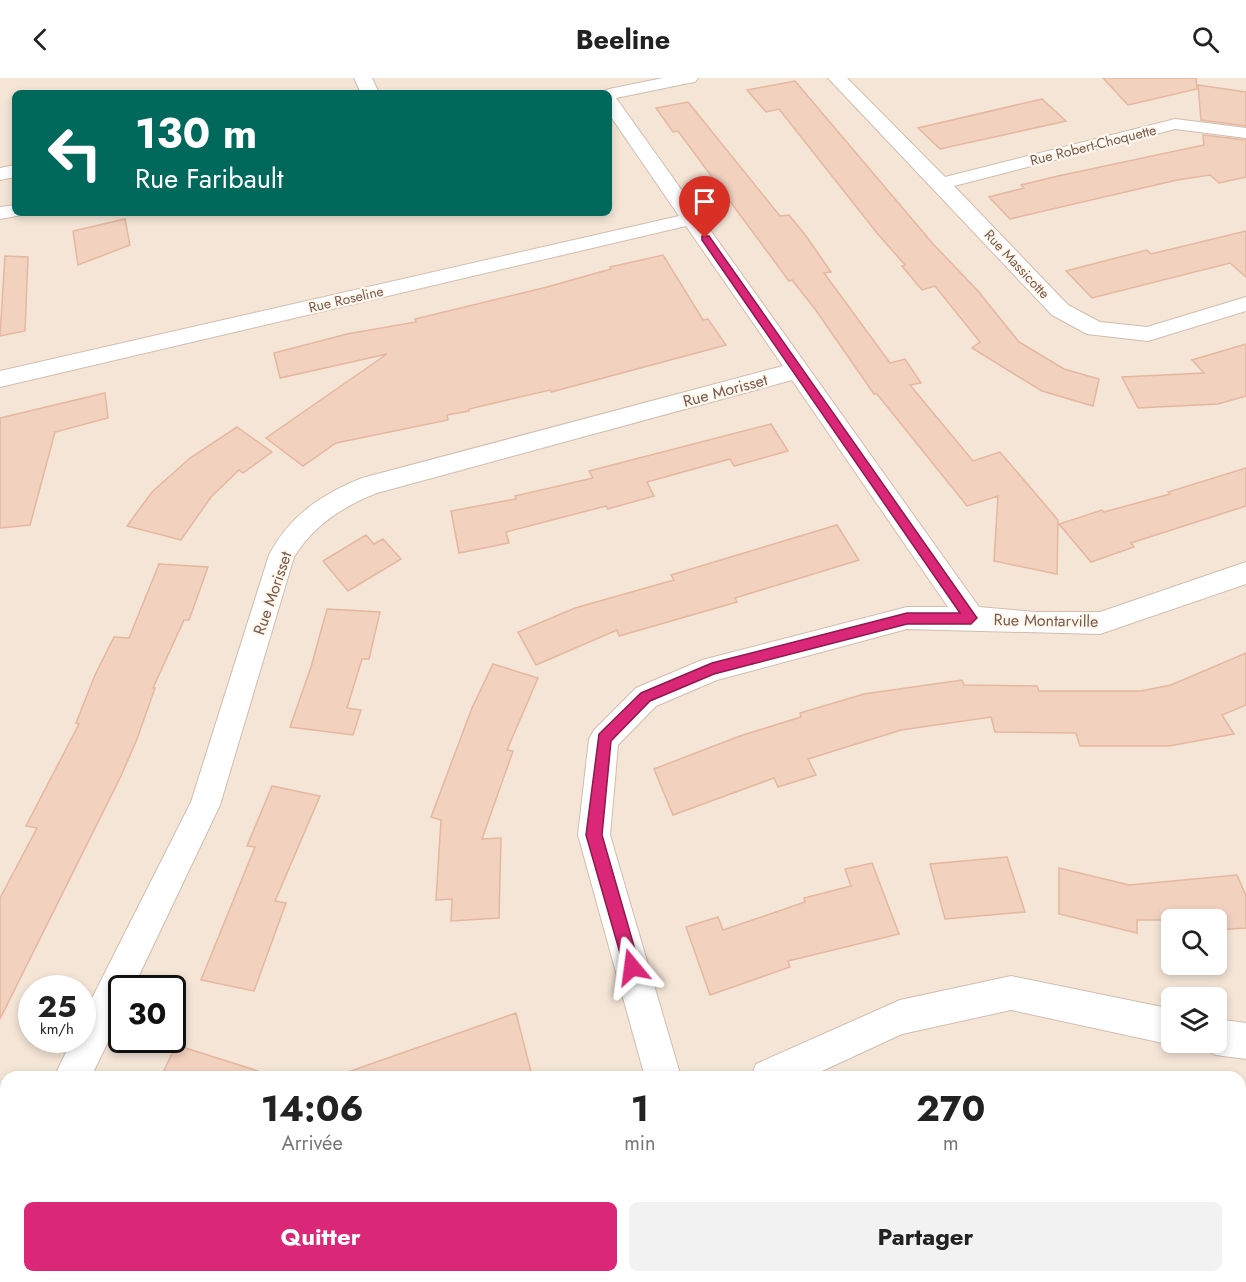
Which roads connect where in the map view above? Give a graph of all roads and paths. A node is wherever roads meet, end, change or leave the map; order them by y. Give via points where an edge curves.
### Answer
1 (689, 78) edge
2 (837, 78) edge
3 (612, 93) edge
4 (612, 105) edge
5 (1246, 133) edge
6 (941, 184) junction
7 (692, 219) junction
8 (1246, 304) edge
9 (798, 370) junction
10 (0, 379) edge
11 (1246, 573) edge
12 (971, 618) junction
13 (1161, 1025) edge
14 (1227, 1038) edge
15 (1246, 1041) edge
16 (75, 1071) edge
17 (661, 1071) edge
18 (782, 1071) edge

1 - 3 street
2 - 6 street, Rue Massicotte
4 - 7 street
5 - 6 street, Rue Robert-Choquette via 1175,124
6 - 8 street, Rue Massicotte via 1060,310 1095,329 1148,334
7 - 9 street
7 - 10 street, Rue Roseline
9 - 12 street
9 - 16 street, Rue Morisset via 372,485 342,496 297,531 282,555 205,805
11 - 12 street, Rue Montarville via 1100,623
12 - 17 street, Rue Montarville via 907,618 712,669 646,697 604,739 594,835
13 - 18 street via 1011,993 900,1017
14 - 15 street

